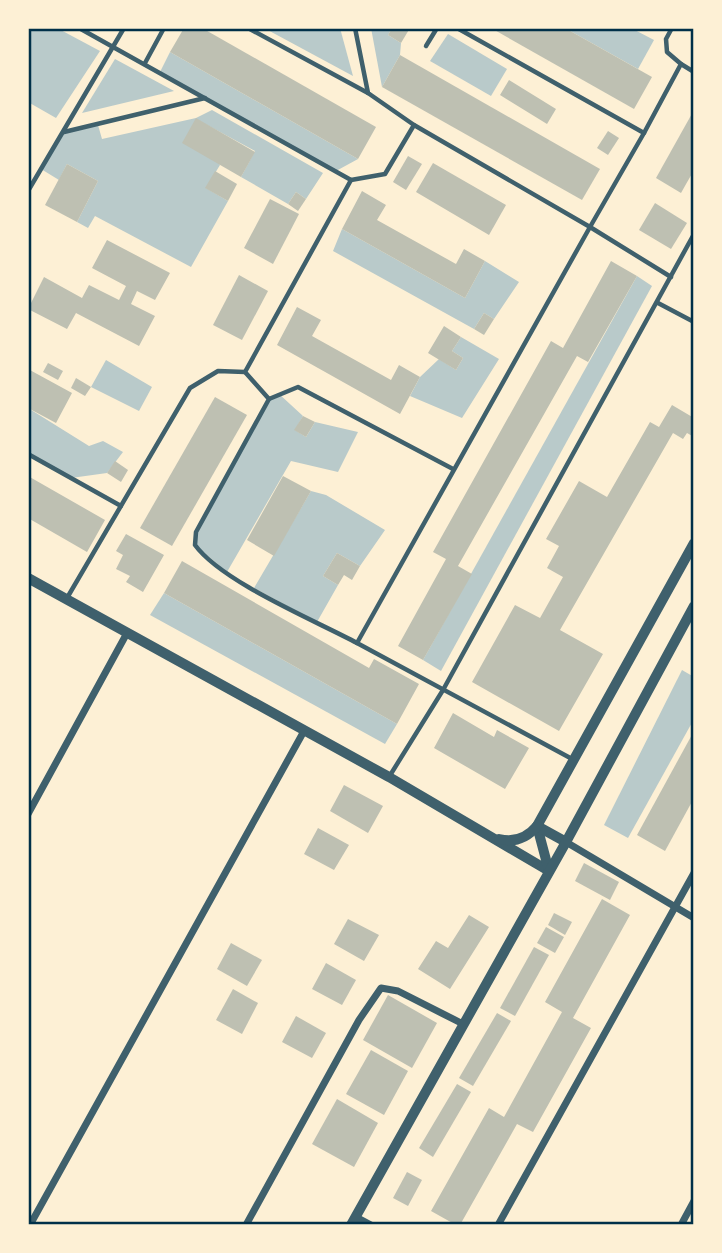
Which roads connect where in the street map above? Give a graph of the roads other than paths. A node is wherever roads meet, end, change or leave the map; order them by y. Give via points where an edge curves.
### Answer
1 (79, 28) edge
2 (124, 28) edge
3 (164, 28) edge
4 (248, 28) edge
5 (355, 28) edge
6 (437, 28) edge
7 (457, 28) edge
8 (672, 28) edge
9 (114, 46) junction
10 (426, 46) dead end
11 (145, 63) junction
12 (681, 64) junction
13 (694, 72) edge
14 (368, 93) junction
15 (206, 98) junction
16 (414, 125) junction
17 (63, 132) junction
18 (644, 133) junction
19 (351, 180) junction
20 (28, 191) edge
21 (590, 227) junction
22 (694, 234) edge
23 (671, 277) junction
24 (658, 303) junction
25 (694, 322) edge
26 (245, 372) junction
27 (269, 399) junction
28 (28, 454) edge
29 (453, 469) junction
30 (121, 506) junction
31 (694, 543) edge
32 (28, 578) edge
33 (67, 599) junction
34 (694, 606) edge
35 (127, 633) junction
36 (357, 643) junction
37 (443, 690) junction
38 (304, 731) junction
39 (575, 760) junction
40 (389, 778) junction
41 (28, 814) edge
42 (537, 826) junction
43 (493, 837) junction
44 (566, 842) junction
45 (549, 871) junction
46 (694, 873) edge
47 (676, 907) junction
48 (694, 918) edge
49 (463, 1024) junction
50 (694, 1201) edge
51 (354, 1221) edge
52 (30, 1225) edge
53 (246, 1225) edge
54 (371, 1225) edge
55 (498, 1225) edge
56 (681, 1225) edge

1 - 9 lane
2 - 9 lane
3 - 11 lane
4 - 14 lane
5 - 14 lane
6 - 10 lane
7 - 18 lane
8 - 12 lane via 666,39 667,52
9 - 11 lane
9 - 17 lane
11 - 15 lane
12 - 13 lane
12 - 18 lane
14 - 16 lane
15 - 17 lane
15 - 19 lane
16 - 19 lane via 385,174
16 - 21 lane
17 - 20 lane
18 - 21 lane
19 - 26 lane
21 - 23 lane
21 - 29 lane
22 - 23 lane
23 - 24 lane
24 - 25 lane
24 - 37 lane
26 - 27 lane
26 - 30 lane via 218,371 190,388
27 - 29 lane via 298,387
27 - 36 lane via 196,532 195,545 227,572
28 - 30 lane
29 - 36 lane
30 - 33 lane
31 - 39 street
32 - 33 street
33 - 35 street
34 - 44 street
35 - 38 street
35 - 41 street
36 - 37 lane
37 - 39 lane
37 - 40 lane
38 - 40 street
38 - 52 street
39 - 42 street
40 - 43 street
42 - 43 street via 519,840
42 - 44 street
42 - 45 street
43 - 45 street
44 - 45 street
44 - 47 street
45 - 49 street
46 - 47 street
47 - 48 street
47 - 55 street
49 - 51 street
49 - 53 street via 398,991 382,988 359,1020
50 - 56 street
51 - 54 street

